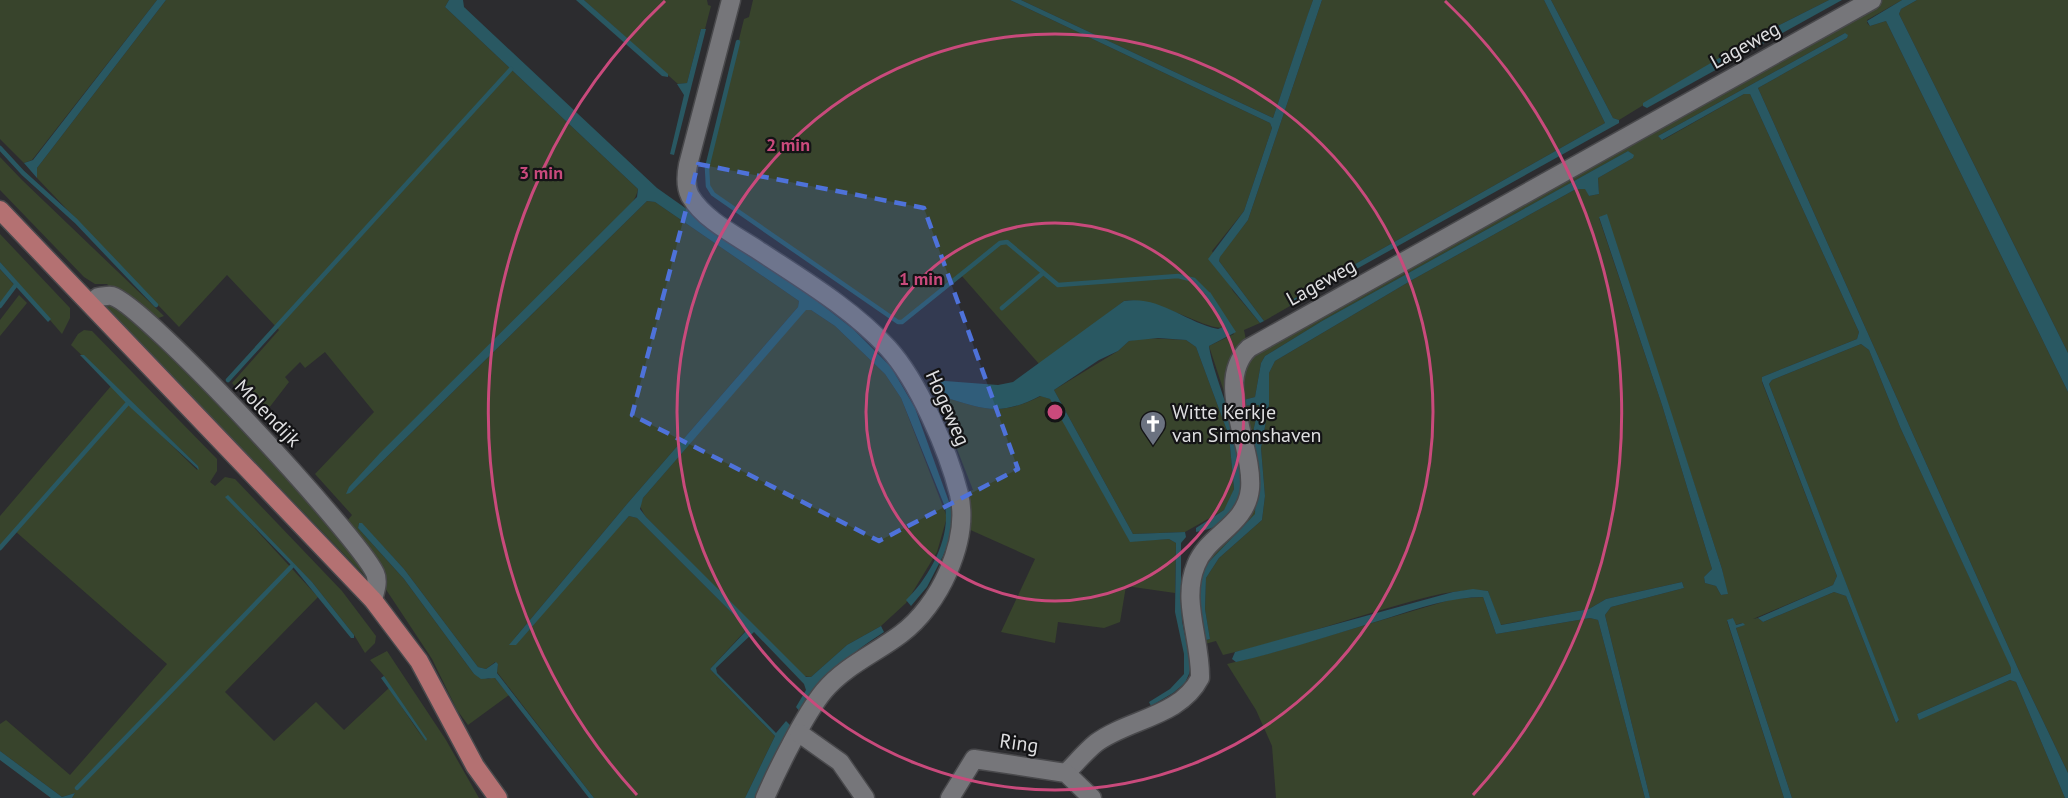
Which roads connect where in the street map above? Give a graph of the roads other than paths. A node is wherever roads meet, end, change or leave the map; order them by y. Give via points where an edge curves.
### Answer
1 (731, 0) edge
2 (1872, 0) edge
3 (0, 210) edge
4 (91, 304) junction
5 (373, 600) junction
6 (799, 733) junction
7 (1066, 773) junction
8 (498, 798) edge
9 (765, 798) edge
10 (865, 798) edge
11 (950, 798) edge
12 (1092, 798) edge

1 - 6 street, Hogeweg via 687,165 689,195 712,220 849,312 887,347 914,384 952,475 961,508 957,551 923,611 902,633 824,691
2 - 7 street, Lageweg via 1249,348 1236,366 1234,386 1250,487 1242,514 1203,553 1193,574 1191,613 1200,678 1195,687 1158,714 1096,743
3 - 4 main road
4 - 5 main road
4 - 5 street, Molendijk via 98,297 112,296 149,322 248,424 320,500 352,541 375,574
5 - 8 main road via 419,661 475,766
6 - 9 street, Hogeweg
6 - 10 street via 840,762
7 - 11 street, Ring via 974,759
7 - 12 street

